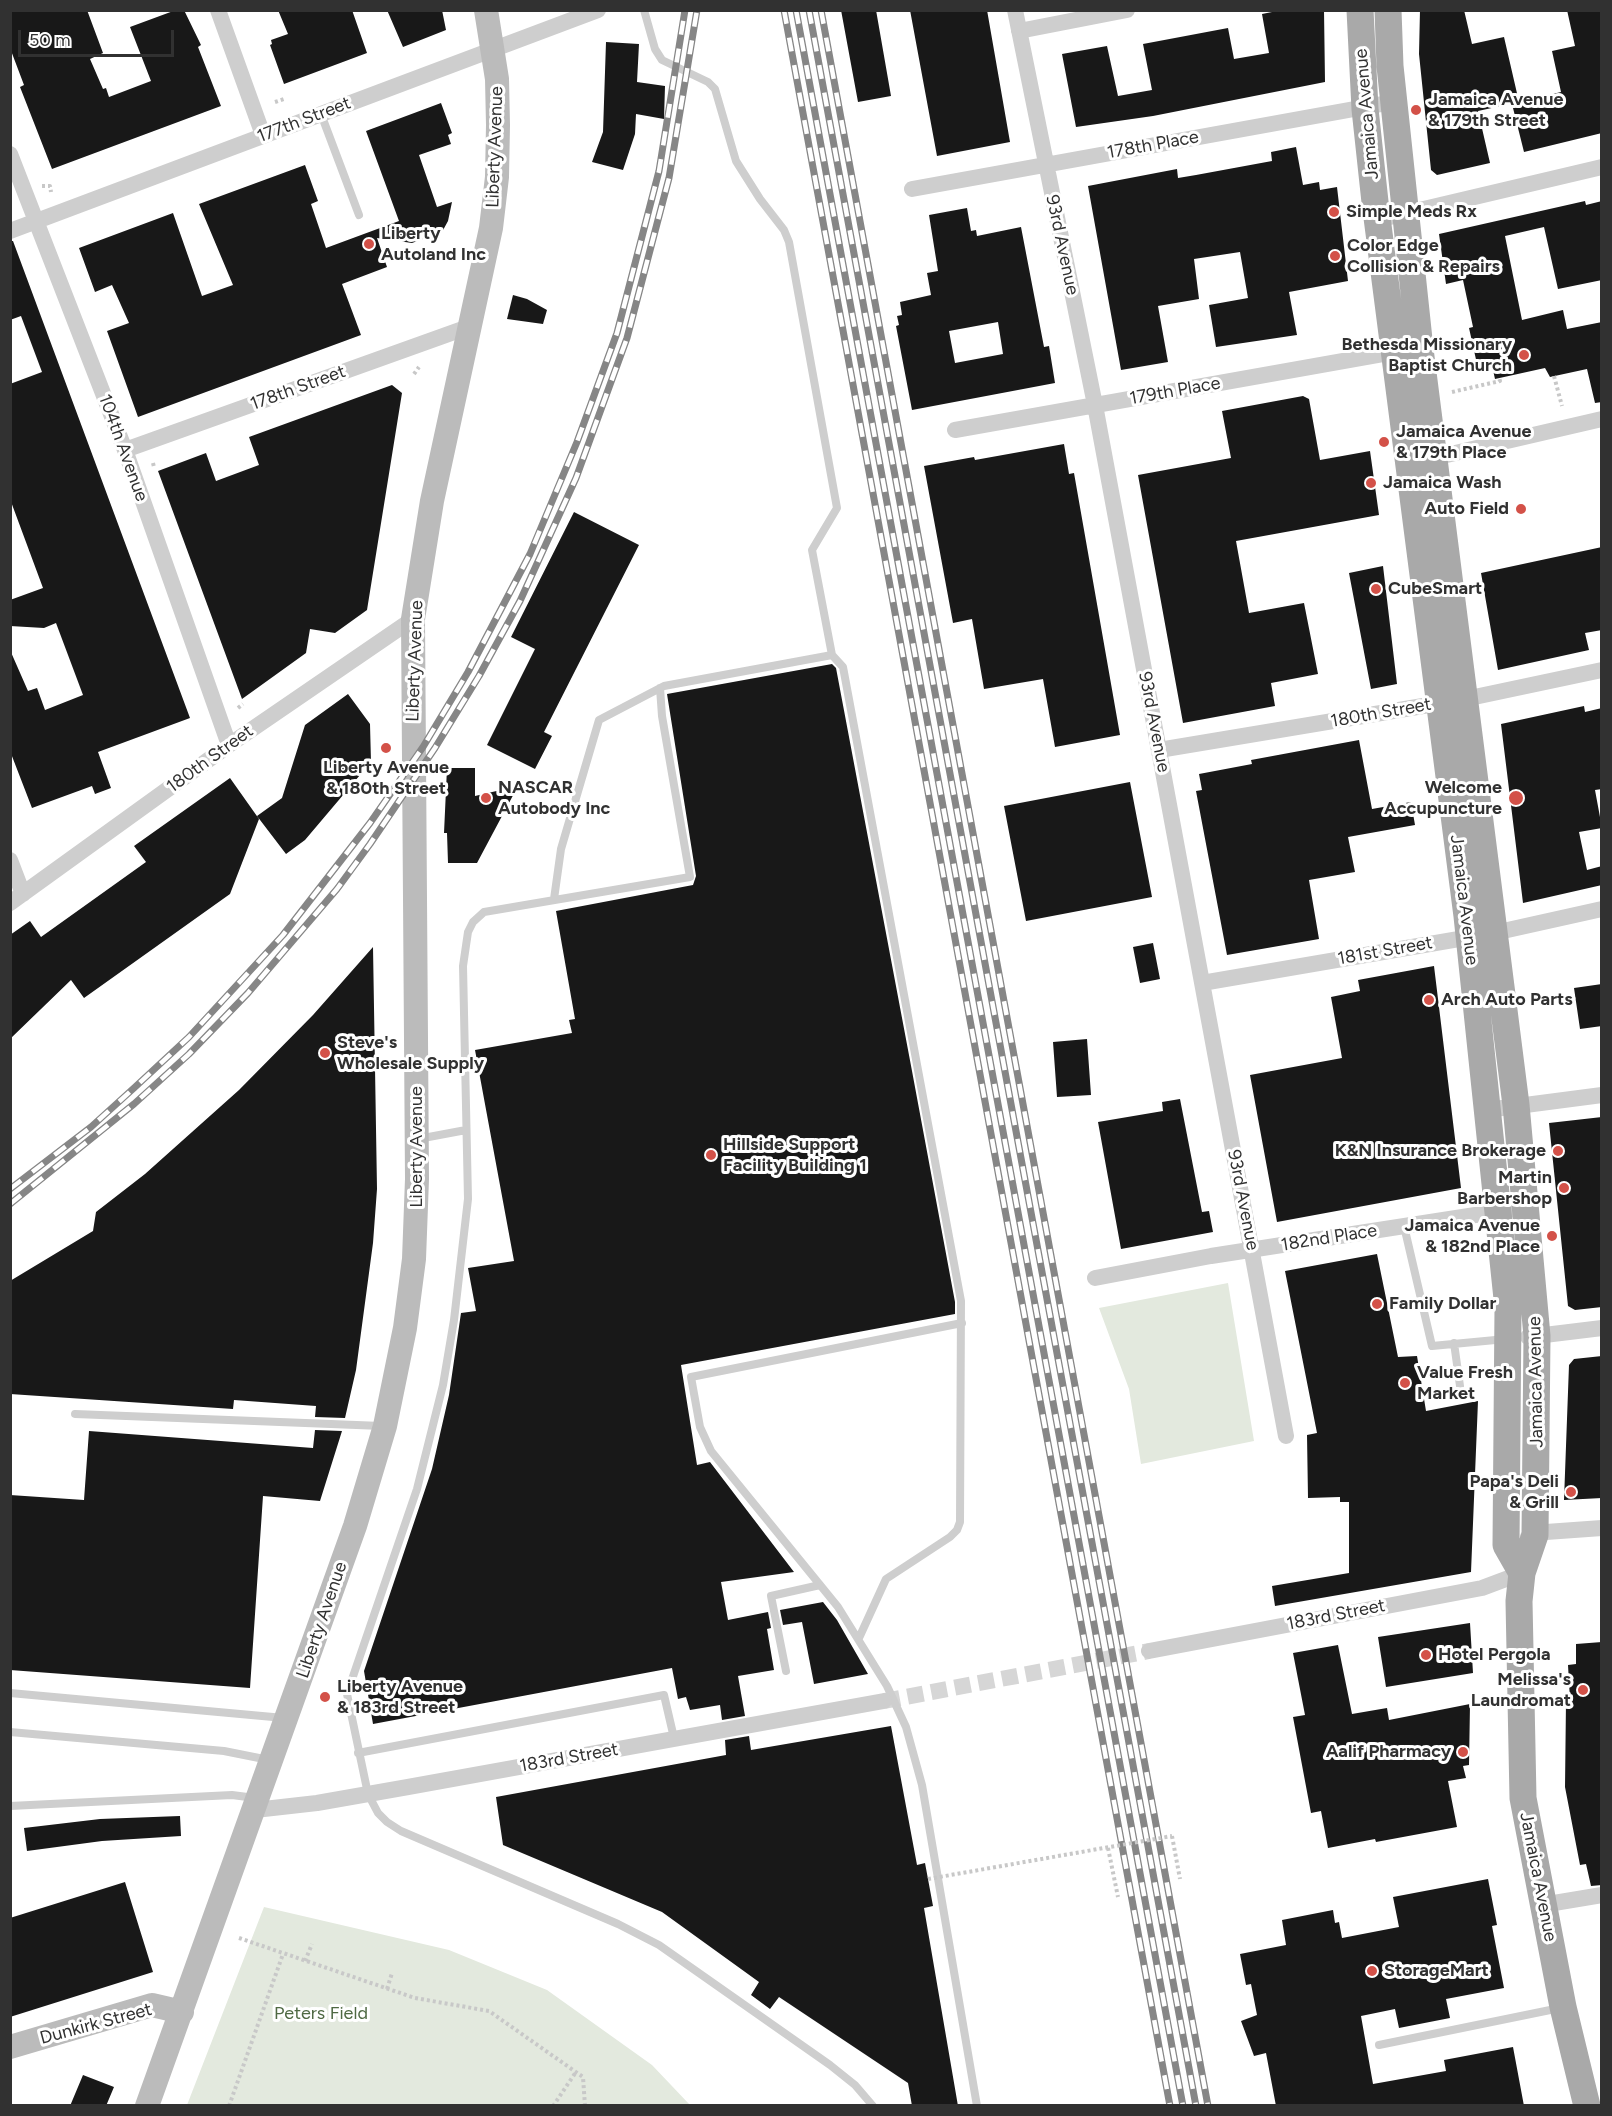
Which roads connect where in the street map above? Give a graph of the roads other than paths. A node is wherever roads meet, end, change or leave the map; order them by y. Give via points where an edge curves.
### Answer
1 (218, 10) edge
2 (486, 10) edge
3 (598, 10) edge
4 (644, 10) edge
5 (1015, 10) edge
6 (1127, 10) edge
7 (1360, 10) edge
8 (1388, 10) edge
9 (1019, 31) junction
10 (493, 50) junction
11 (1394, 102) junction
12 (1365, 109) junction
13 (321, 114) junction
14 (263, 135) junction
15 (10, 154) edge
16 (1044, 164) junction
17 (1602, 167) edge
18 (912, 189) dead end
19 (1406, 212) junction
20 (359, 215) dead end
21 (1377, 220) junction
22 (36, 222) junction
23 (10, 231) edge
24 (471, 326) junction
25 (1394, 352) junction
26 (1095, 405) junction
27 (1602, 419) edge
28 (956, 430) dead end
29 (125, 450) junction
30 (1422, 460) junction
31 (413, 619) junction
32 (832, 655) junction
33 (1602, 670) edge
34 (660, 688) junction
35 (1466, 699) junction
36 (1438, 703) junction
37 (229, 745) junction
38 (1160, 750) junction
39 (10, 860) edge
40 (554, 898) junction
41 (17, 899) edge
42 (1602, 909) edge
43 (1482, 935) junction
44 (1202, 983) junction
45 (1602, 1095) edge
46 (1516, 1106) junction
47 (1487, 1110) junction
48 (466, 1130) junction
49 (418, 1139) junction
50 (1527, 1207) junction
51 (1497, 1211) junction
52 (1404, 1226) junction
53 (1252, 1250) junction
54 (1095, 1278) dead end
55 (962, 1323) junction
56 (1602, 1328) edge
57 (1538, 1336) junction
58 (1509, 1339) junction
59 (1454, 1343) junction
60 (1460, 1386) dead end
61 (75, 1414) dead end
62 (385, 1426) junction
63 (1286, 1436) dead end
64 (1602, 1528) edge
65 (1535, 1535) junction
66 (1506, 1545) junction
67 (1522, 1573) junction
68 (820, 1585) junction
69 (859, 1638) junction
70 (1149, 1652) tunnel mouth
71 (786, 1671) dead end
72 (10, 1693) edge
73 (884, 1701) tunnel mouth
74 (287, 1718) junction
75 (10, 1732) edge
76 (674, 1738) junction
77 (358, 1753) junction
78 (272, 1760) junction
79 (368, 1794) junction
80 (257, 1804) junction
81 (10, 1806) edge
82 (1602, 1895) edge
83 (1553, 1904) junction
84 (1563, 2007) junction
85 (182, 2012) junction
86 (1379, 2045) dead end
87 (10, 2047) edge
88 (147, 2106) edge
89 (873, 2106) edge
90 (977, 2106) edge
91 (1587, 2106) edge

1 - 14 street
2 - 10 main road, Liberty Avenue
3 - 10 street, 177th Street
4 - 32 lane via 662,60 715,89 736,160 789,242 837,508 812,550
5 - 9 street, 93rd Avenue
6 - 9 street
7 - 12 main road, Jamaica Avenue
8 - 11 main road, Jamaica Avenue
9 - 16 street, 93rd Avenue
10 - 13 street, 177th Street
10 - 24 main road, Liberty Avenue via 497,177
11 - 12 street, 178th Place
11 - 19 main road, Jamaica Avenue
12 - 16 street, 178th Place
12 - 21 main road, Jamaica Avenue
13 - 14 street, 177th Street
13 - 20 lane
14 - 22 street, 177th Street
15 - 22 street, 104th Avenue
16 - 18 street, 178th Place
16 - 26 street, 93rd Avenue
17 - 19 street
19 - 21 street
19 - 30 main road, Jamaica Avenue
21 - 25 main road, Jamaica Avenue
22 - 23 street, 177th Street
22 - 29 street, 104th Avenue
24 - 29 street, 178th Street
24 - 31 main road, Liberty Avenue via 432,501
25 - 26 street, 179th Place
25 - 30 main road, Jamaica Avenue
26 - 28 street, 179th Place
26 - 38 street, 93rd Avenue
27 - 30 street
29 - 37 street, 104th Avenue
30 - 35 main road, Jamaica Avenue
30 - 36 main road, Jamaica Avenue
31 - 37 street, 180th Street
31 - 49 main road, Liberty Avenue
32 - 34 lane
32 - 55 lane via 843,667
33 - 35 street, 180th Street
34 - 40 lane via 599,720 561,849
34 - 40 lane via 690,877
35 - 36 street, 180th Street
35 - 43 main road, Jamaica Avenue
36 - 38 street, 180th Street
36 - 43 main road, Jamaica Avenue
37 - 41 street, 180th Street
38 - 44 street, 93rd Avenue
39 - 41 street
40 - 48 lane via 484,912 468,932 463,966
42 - 43 street, 181st Street
43 - 44 street, 181st Street
43 - 46 main road, Jamaica Avenue
43 - 47 main road, Jamaica Avenue
44 - 53 street, 93rd Avenue
45 - 46 street
46 - 47 street
46 - 50 main road, Jamaica Avenue
47 - 51 main road, Jamaica Avenue
48 - 49 lane
48 - 77 lane via 466,1224 449,1354 417,1489 347,1694
49 - 62 main road, Liberty Avenue via 411,1282 399,1367
50 - 51 street, 182nd Place
50 - 57 main road, Jamaica Avenue
51 - 52 street, 182nd Place
51 - 58 main road, Jamaica Avenue
52 - 53 street, 182nd Place
52 - 59 lane via 1432,1346
53 - 54 street, 182nd Place
53 - 63 street, 93rd Avenue
55 - 68 lane via 691,1377 700,1427 711,1451
55 - 69 lane via 960,1522 950,1537 886,1579
56 - 57 street
57 - 58 street
57 - 65 main road, Jamaica Avenue
58 - 59 lane
58 - 66 main road, Jamaica Avenue
59 - 60 lane
61 - 62 lane
62 - 74 main road, Liberty Avenue via 355,1526
64 - 65 street
65 - 66 street
65 - 67 main road, Jamaica Avenue
66 - 67 main road
67 - 70 street, 183rd Street via 1482,1588
67 - 83 main road, Jamaica Avenue via 1521,1776
68 - 69 lane
68 - 71 lane via 771,1596
69 - 90 lane via 897,1707 913,1748
72 - 74 lane
73 - 76 street, 183rd Street
74 - 78 main road, Liberty Avenue
75 - 78 lane via 224,1751
76 - 77 lane via 664,1695
76 - 79 street, 183rd Street
77 - 79 lane
78 - 80 main road, Liberty Avenue
79 - 80 street, 183rd Street
79 - 89 lane via 378,1813 401,1831 659,1945 836,2069
80 - 81 lane via 232,1795
80 - 85 main road, Liberty Avenue
82 - 83 street
83 - 84 main road, Jamaica Avenue
84 - 86 lane
84 - 91 main road, Jamaica Avenue
85 - 87 main road, Dunkirk Street via 152,2005
85 - 88 main road, Liberty Avenue

